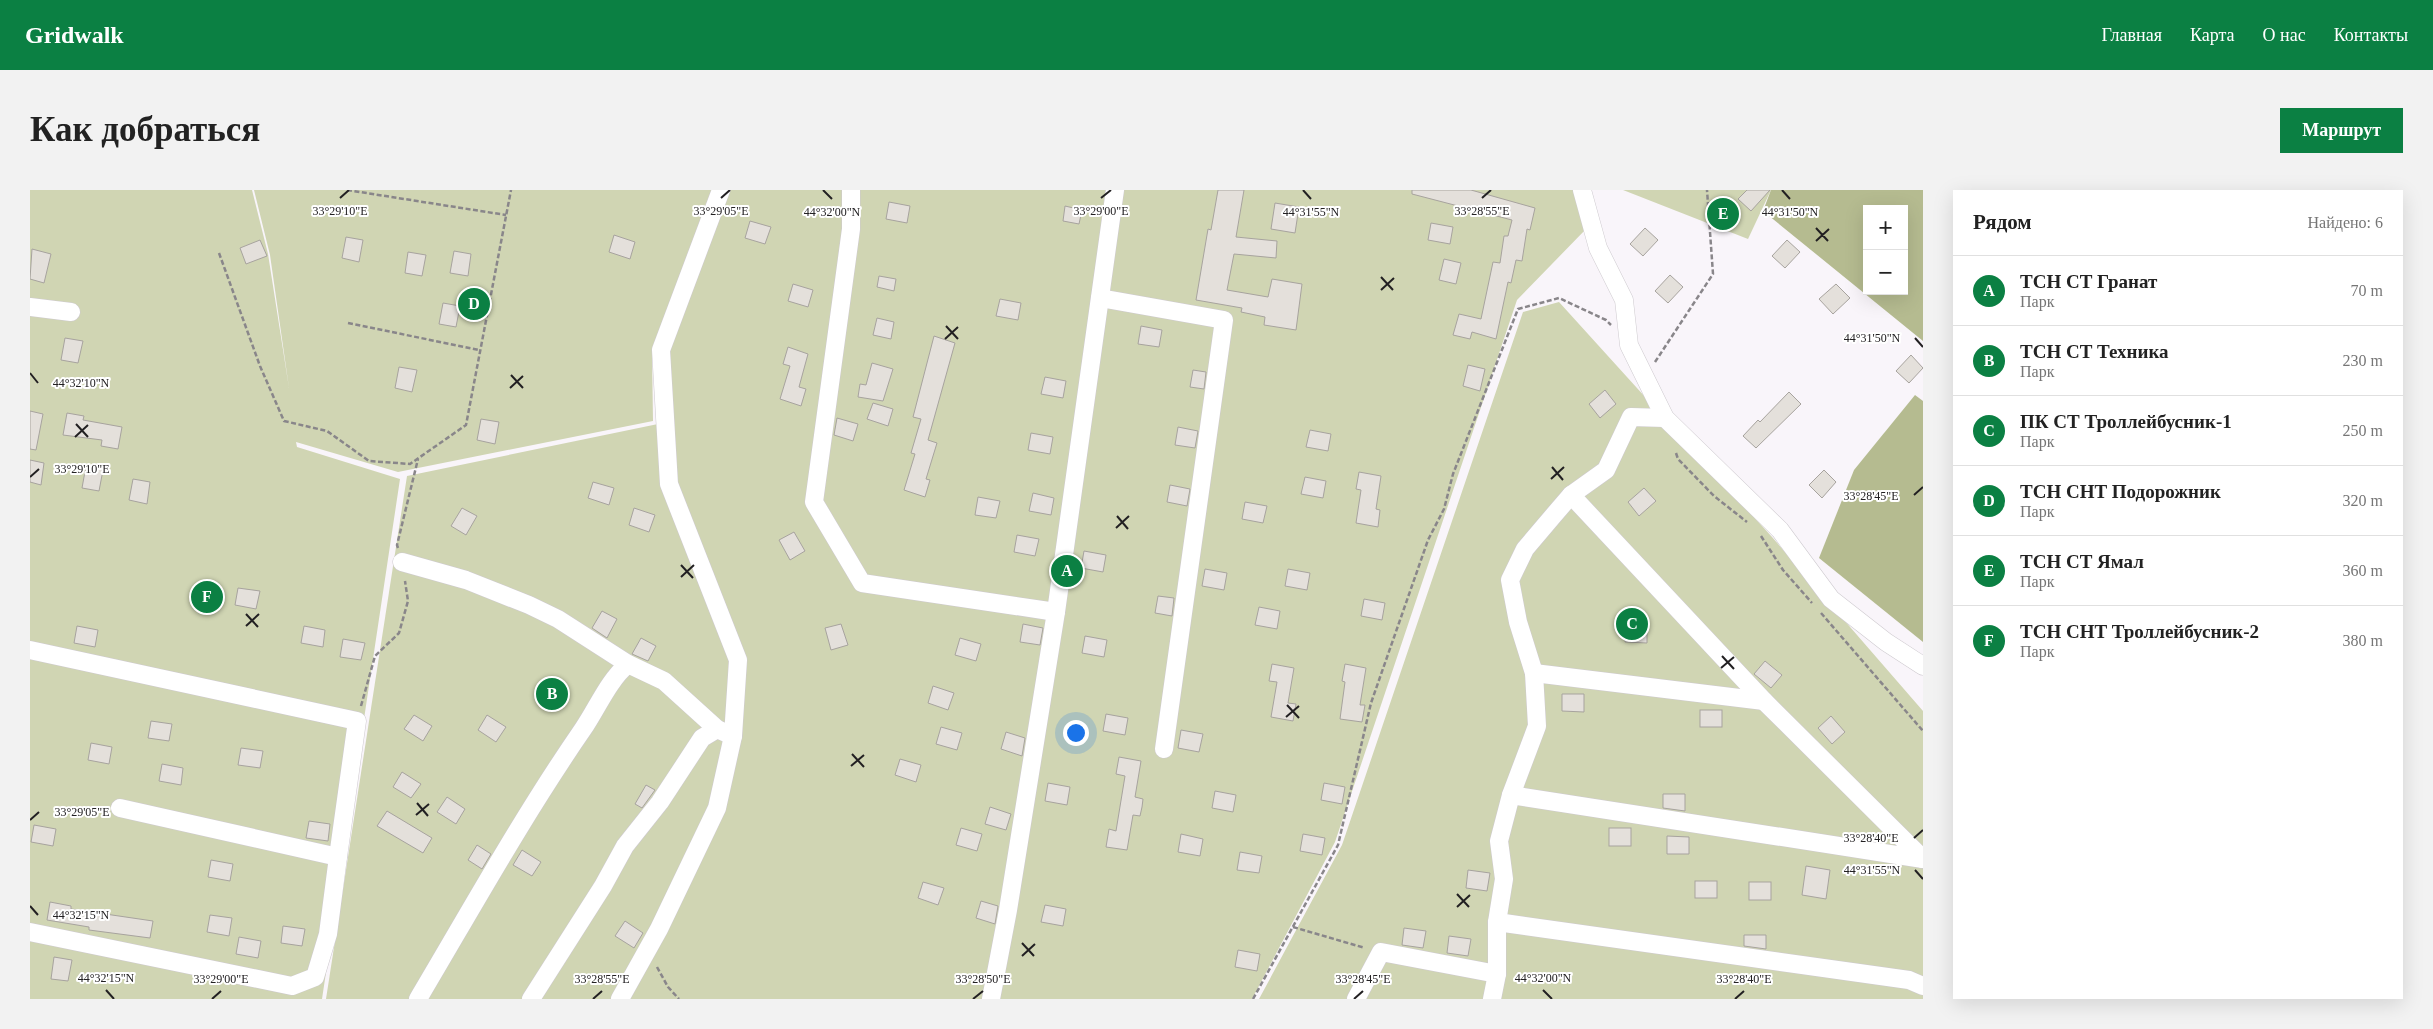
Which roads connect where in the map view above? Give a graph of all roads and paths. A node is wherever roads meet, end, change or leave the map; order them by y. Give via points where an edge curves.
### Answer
1 (347, 190) edge
2 (511, 190) edge
3 (720, 190) edge
4 (852, 190) edge
5 (1115, 190) edge
6 (1582, 190) edge
7 (1707, 190) edge
8 (506, 215) junction
9 (219, 253) dead end
10 (1100, 298) junction
11 (30, 307) edge
12 (71, 312) dead end
13 (348, 323) dead end
14 (1611, 326) dead end
15 (479, 350) junction
16 (1645, 378) junction
17 (1665, 418) junction
18 (1675, 450) dead end
19 (419, 458) junction
20 (1571, 495) junction
21 (1751, 526) dead end
22 (1758, 532) dead end
23 (402, 562) junction
24 (1056, 612) junction
25 (30, 650) edge
26 (628, 664) junction
27 (1923, 666) edge
28 (1534, 673) junction
29 (1764, 701) junction
30 (357, 721) junction
31 (717, 729) junction
32 (1923, 731) edge
33 (733, 736) junction
34 (1164, 749) dead end
35 (1511, 796) junction
36 (120, 808) dead end
37 (338, 857) junction
38 (1923, 859) edge
39 (1497, 922) junction
40 (1293, 927) junction
41 (30, 932) edge
42 (648, 949) junction
43 (1380, 952) junction
44 (1497, 974) junction
45 (1923, 986) edge
46 (418, 999) edge
47 (531, 999) edge
48 (620, 999) edge
49 (679, 999) edge
50 (990, 999) edge
51 (1253, 999) edge
52 (1356, 999) edge
53 (1492, 999) edge

1 - 8 path
2 - 8 path
3 - 33 street via 661,350 669,484 738,660
4 - 24 street via 850,229 814,502 862,583
5 - 10 street
6 - 16 street via 1598,248 1624,300 1629,345
7 - 16 path via 1713,274
8 - 15 path
9 - 19 path via 260,366 284,421 327,431 369,461 410,464
10 - 24 street
10 - 34 street via 1224,320
11 - 12 street
13 - 15 path
14 - 40 path via 1606,320 1559,298 1518,308 1453,474 1444,509 1428,540 1372,703 1338,845
15 - 19 path via 466,425
16 - 17 street
17 - 20 street via 1631,417 1606,470
17 - 27 street via 1780,530 1831,598 1886,642
18 - 21 path via 1678,458 1714,496
19 - 23 path via 397,545
20 - 28 street via 1525,549 1510,580 1518,622
20 - 29 street
22 - 32 path via 1783,570
23 - 26 street via 466,580 529,605 558,619
23 - 30 path via 408,601 400,633 374,656
24 - 50 street via 1008,910
25 - 30 street
26 - 31 street via 664,681
26 - 46 street via 617,674 539,793
28 - 29 street
28 - 35 street via 1537,726
29 - 38 street
30 - 37 street
31 - 33 street
31 - 47 street via 702,738 626,846
33 - 42 street via 717,808
35 - 38 street
35 - 39 street via 1498,840 1504,879
36 - 37 street
37 - 41 street via 328,934 315,976 292,986
39 - 44 street
39 - 45 street via 1909,980
40 - 43 path
40 - 51 path
42 - 48 street
42 - 49 path via 668,987
43 - 44 street
43 - 52 street
44 - 53 street

